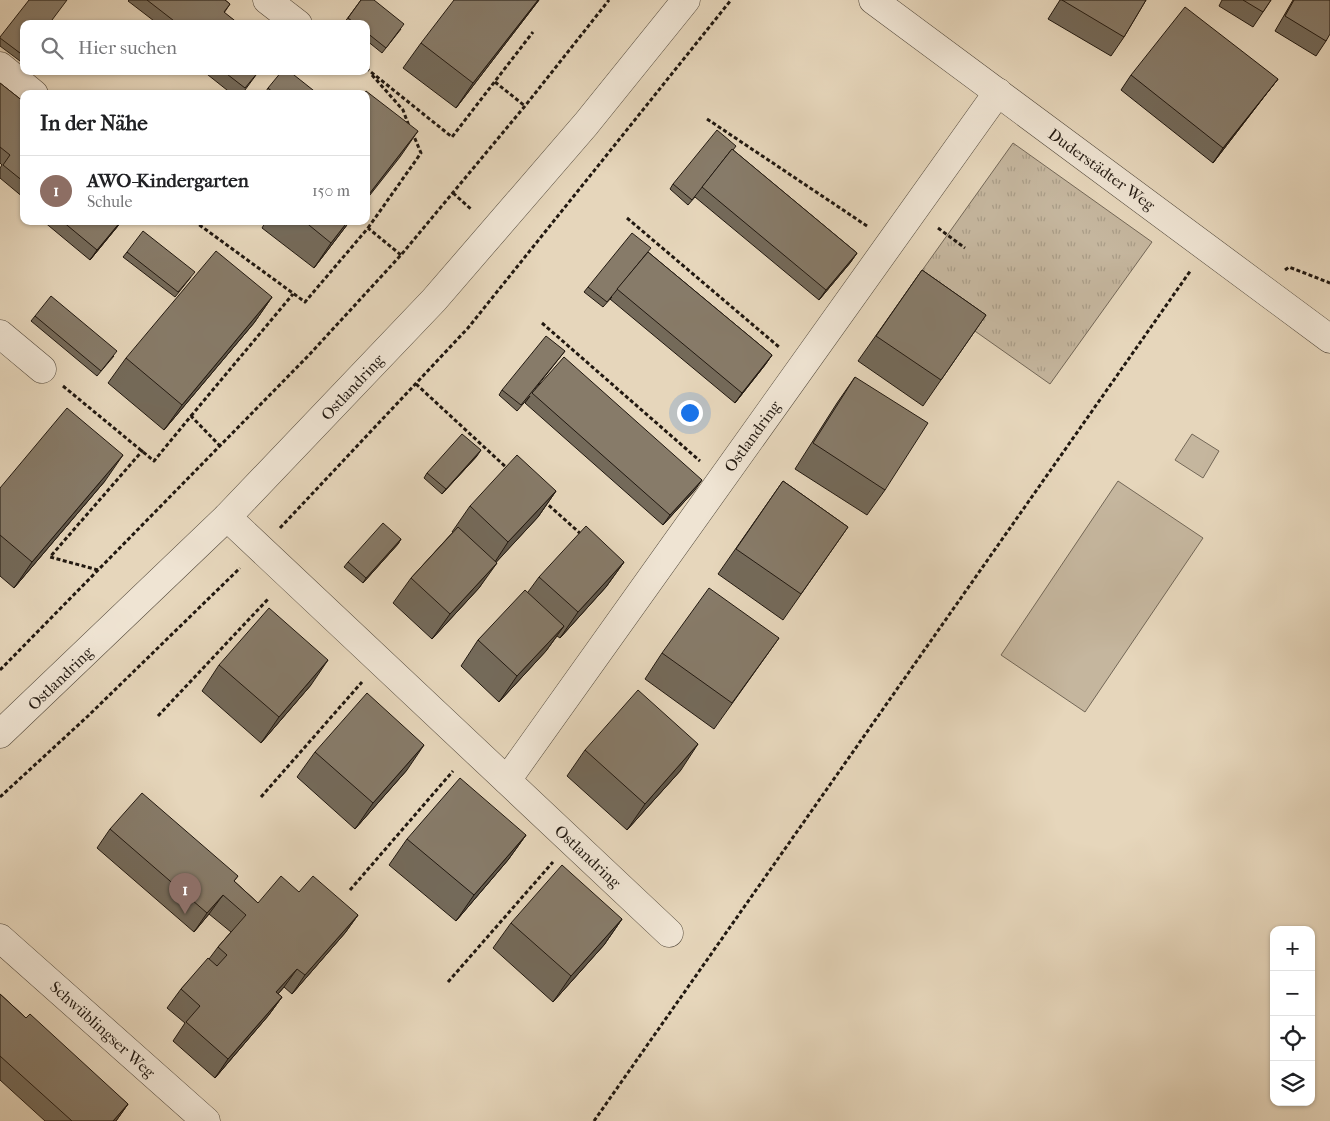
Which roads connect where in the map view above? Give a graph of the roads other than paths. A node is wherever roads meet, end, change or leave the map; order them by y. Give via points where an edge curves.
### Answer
1 (266, 0) edge
2 (686, 0) edge
3 (873, 0) edge
4 (293, 20) edge
5 (0, 66) edge
6 (29, 90) edge
7 (998, 92) junction
8 (0, 334) edge
9 (1330, 339) edge
10 (42, 369) road end
11 (227, 517) junction
12 (0, 734) edge
13 (507, 780) junction
14 (669, 933) dead end
15 (0, 938) edge
16 (203, 1120) edge

1 - 4 street
2 - 11 street, Ostlandring via 586,124 440,293
3 - 7 street, Duderstädter Weg
5 - 6 street
7 - 9 street, Duderstädter Weg
7 - 13 street, Ostlandring
8 - 10 street
11 - 12 street, Ostlandring
11 - 13 street, Ostlandring
13 - 14 street, Ostlandring
15 - 16 street, Schwüblingser Weg

